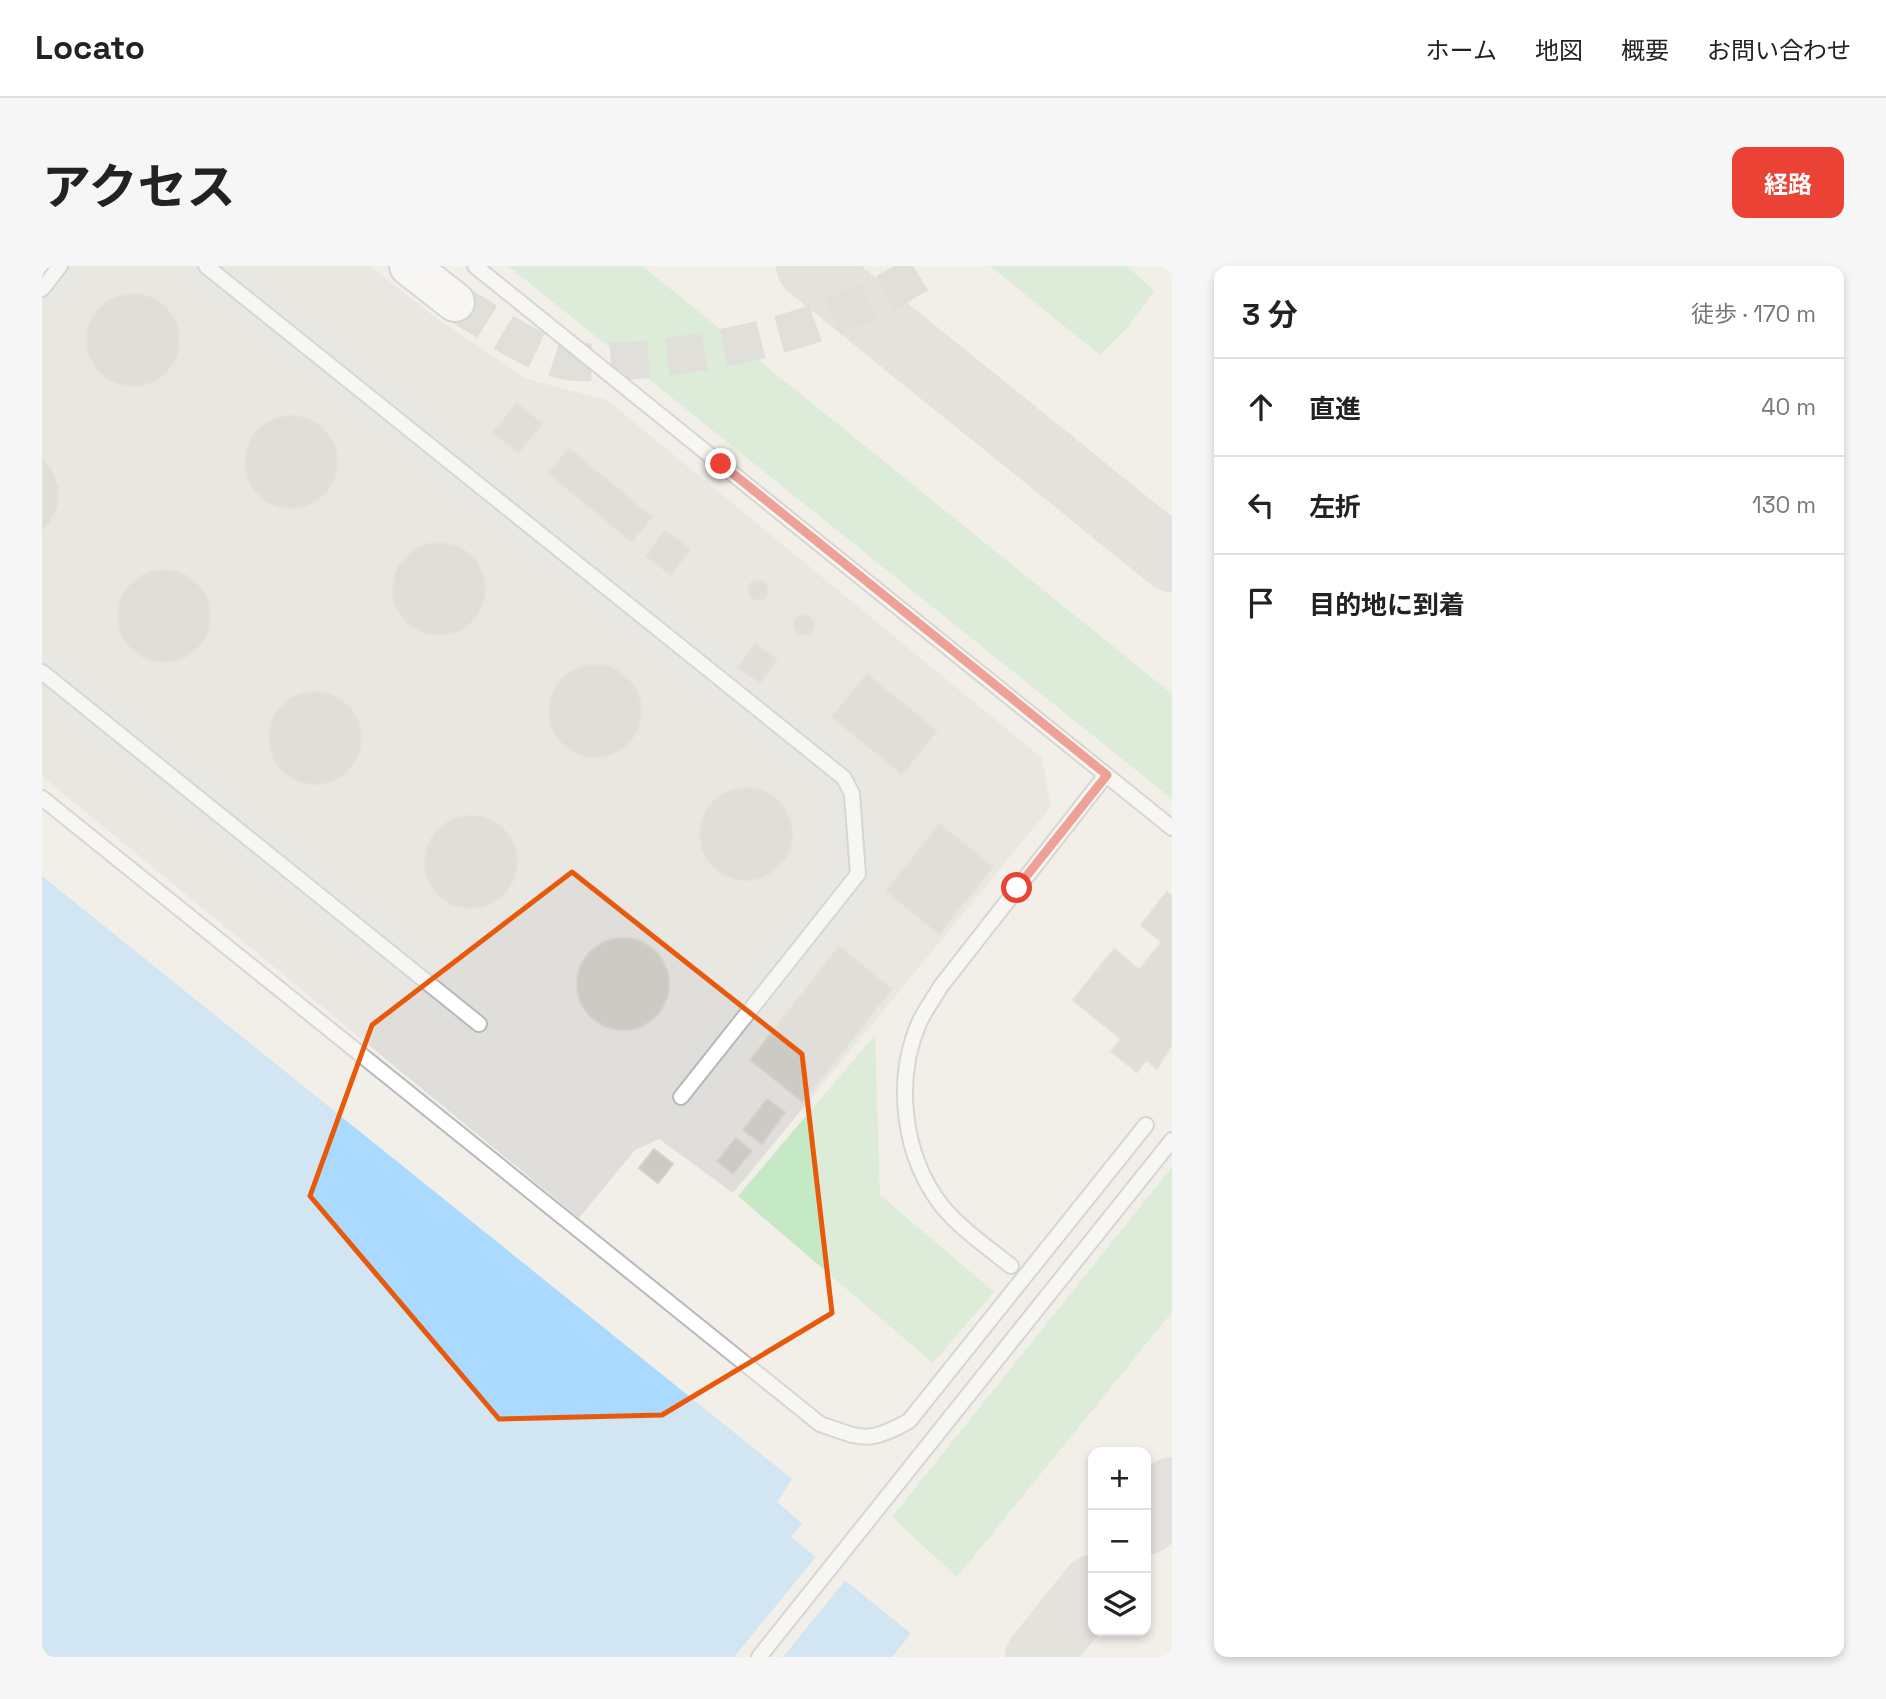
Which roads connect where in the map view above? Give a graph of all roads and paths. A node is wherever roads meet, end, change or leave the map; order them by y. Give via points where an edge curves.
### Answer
1 (60, 266) edge
2 (206, 266) edge
3 (409, 266) edge
4 (475, 266) edge
5 (42, 289) edge
6 (455, 302) tunnel mouth
7 (42, 672) edge
8 (1107, 775) junction
9 (42, 798) edge
10 (1172, 828) edge
11 (479, 1024) dead end
12 (681, 1097) dead end
13 (1146, 1125) dead end
14 (1172, 1140) edge
15 (1011, 1266) dead end
16 (760, 1657) edge

1 - 5 lane
2 - 12 lane via 844,778 852,794 858,874
3 - 6 street
4 - 8 lane
7 - 11 lane
8 - 10 lane
8 - 15 lane via 941,986 919,1022 906,1071 908,1130 929,1187 962,1227
9 - 13 lane via 820,1424 862,1439 909,1421
14 - 16 lane

